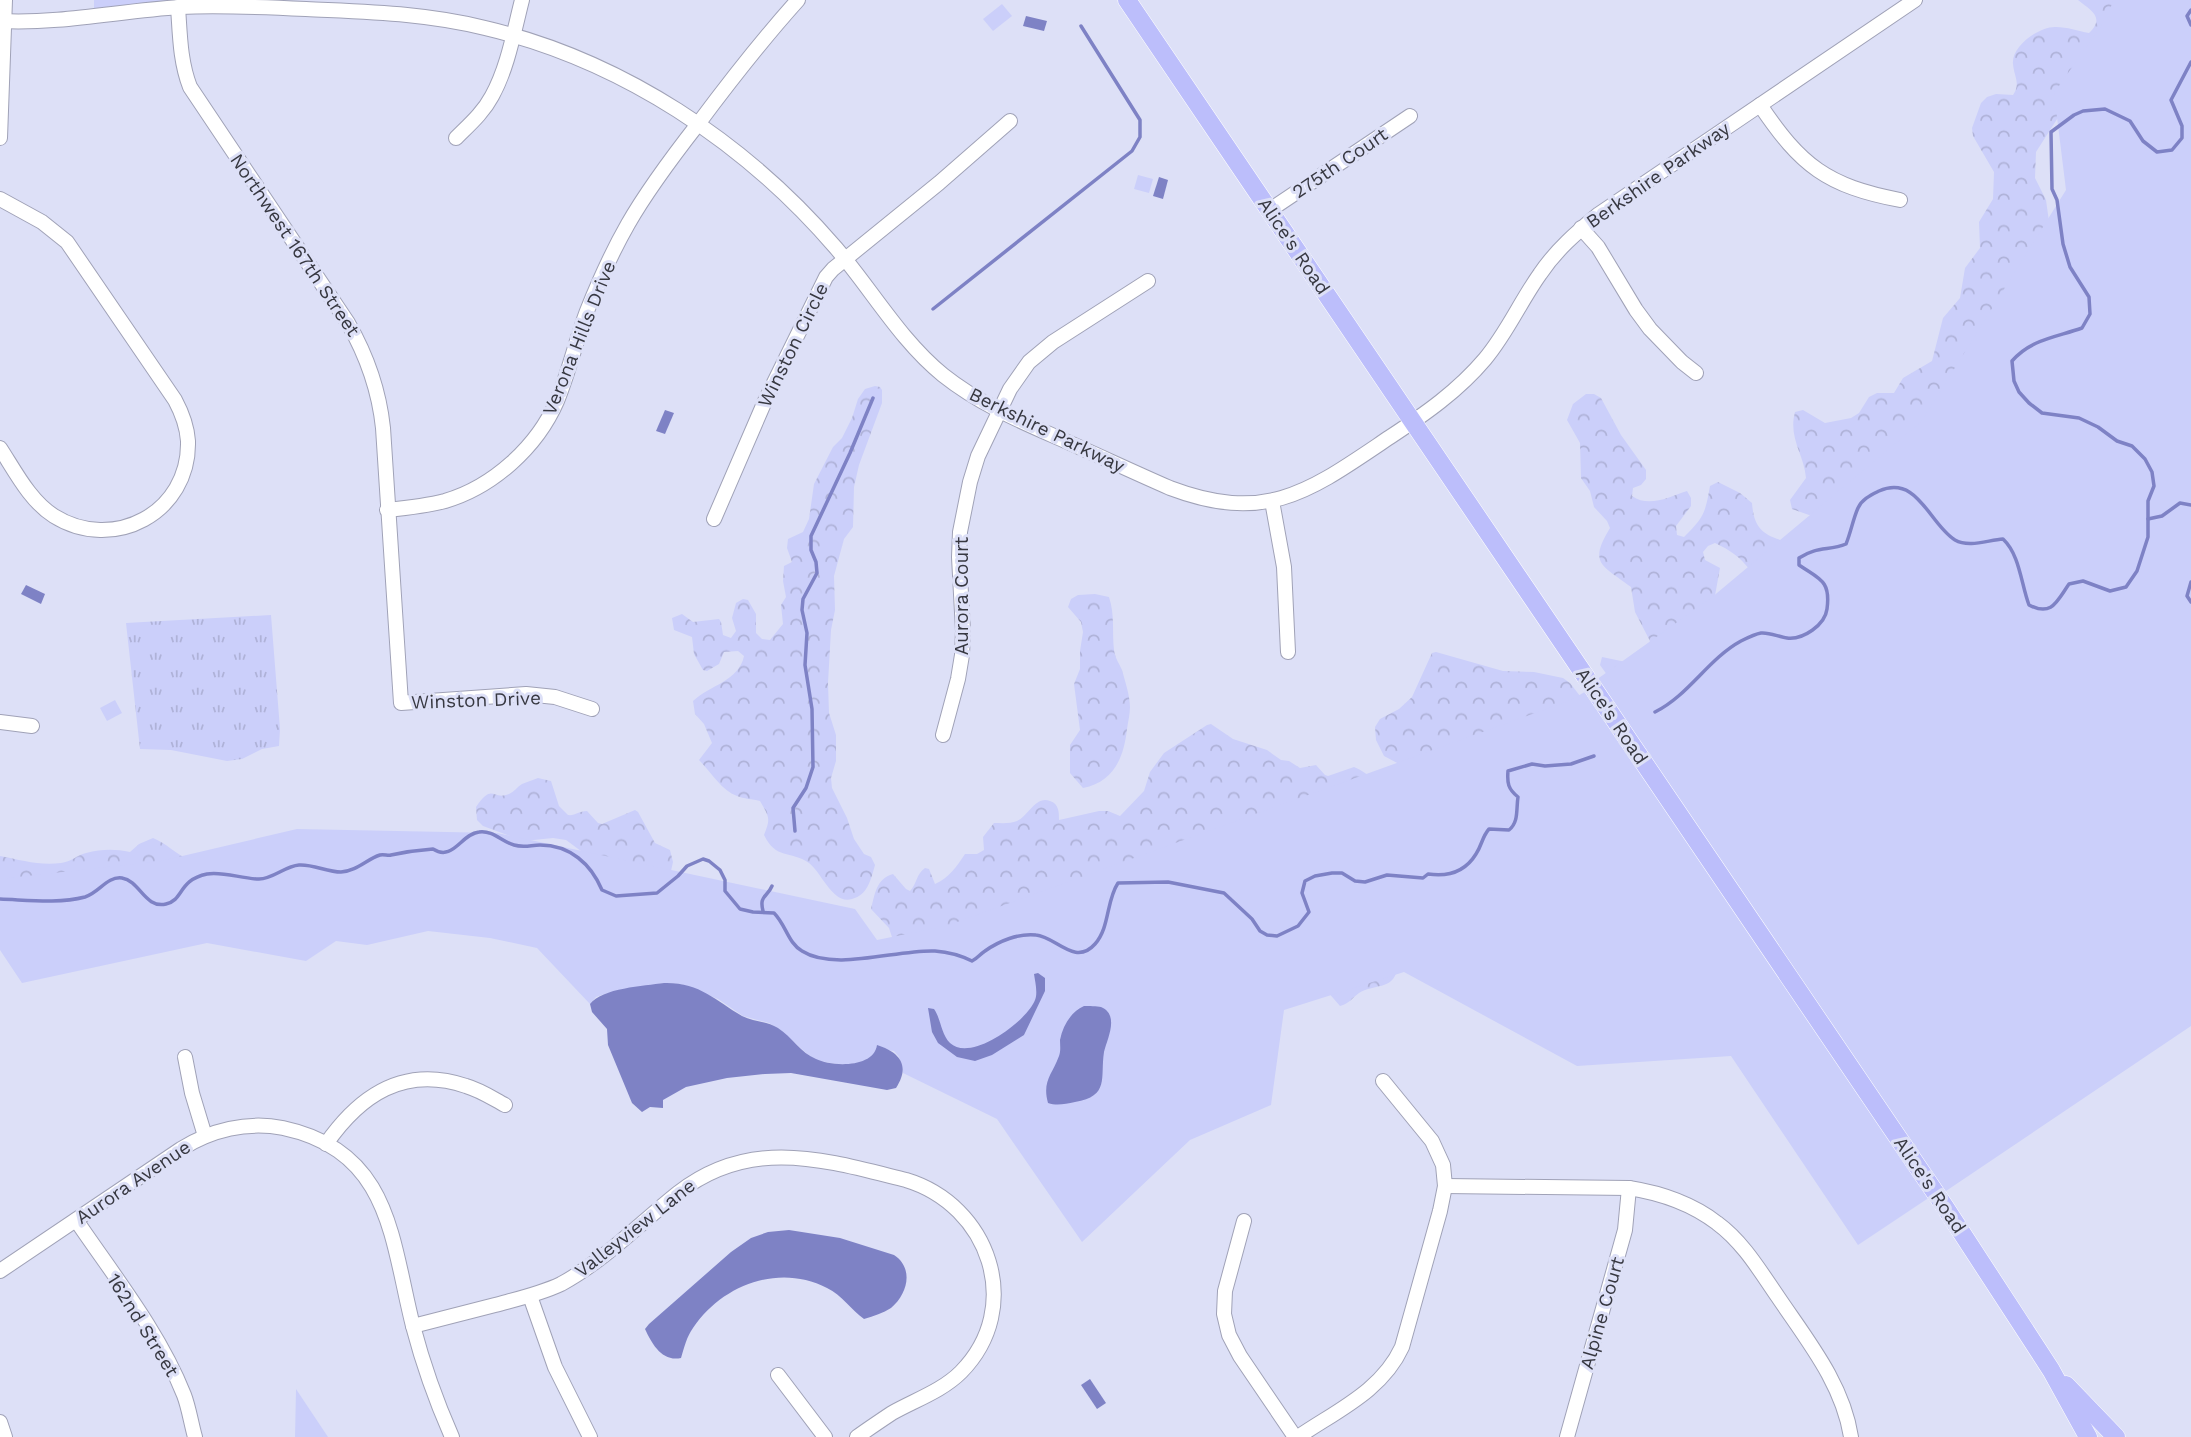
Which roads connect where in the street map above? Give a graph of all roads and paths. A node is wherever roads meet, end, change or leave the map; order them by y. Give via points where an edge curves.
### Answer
1 (5, 0) edge
2 (522, 0) edge
3 (798, 0) edge
4 (1127, 0) edge
5 (1915, 0) edge
6 (333, 5) edge
7 (178, 7) junction
8 (2, 22) edge
9 (513, 35) junction
10 (1760, 105) junction
11 (1410, 116) dead end
12 (1010, 121) dead end
13 (698, 124) junction
14 (0, 138) edge
15 (456, 138) dead end
16 (0, 200) edge
17 (1900, 200) dead end
18 (1270, 210) junction
19 (1581, 228) junction
20 (845, 259) junction
21 (1148, 281) dead end
22 (1696, 373) dead end
23 (999, 412) junction
24 (1414, 421) junction
25 (0, 448) edge
26 (1272, 501) junction
27 (387, 510) junction
28 (714, 519) dead end
29 (1288, 652) dead end
30 (401, 703) joint
31 (592, 709) dead end
32 (0, 722) edge
33 (32, 726) dead end
34 (943, 735) dead end
35 (184, 1058) dead end
36 (1383, 1081) dead end
37 (505, 1105) dead end
38 (205, 1136) junction
39 (326, 1144) junction
40 (1445, 1186) junction
41 (1629, 1188) junction
42 (76, 1220) junction
43 (1244, 1221) dead end
44 (0, 1271) edge
45 (530, 1296) junction
46 (413, 1326) junction
47 (2052, 1370) junction
48 (778, 1375) dead end
49 (0, 1422) edge
50 (5, 1437) edge
51 (195, 1437) edge
52 (452, 1437) edge
53 (590, 1437) edge
54 (825, 1437) edge
55 (857, 1437) edge
56 (1297, 1437) edge
57 (1567, 1437) edge
58 (1852, 1437) edge
59 (2088, 1437) edge
60 (2116, 1437) edge

1 - 8 street
2 - 9 street
3 - 13 street, Verona Hills Drive
4 - 18 main road, Alice's Road
5 - 10 street, Berkshire Parkway
6 - 7 street, Berkshire Parkway
6 - 9 street, Berkshire Parkway via 463,23
7 - 8 street, Berkshire Parkway via 68,20
7 - 27 street, Northwest 167th Street via 180,52 190,87 365,355 381,412
8 - 14 street
9 - 13 street, Berkshire Parkway via 617,75
9 - 15 street via 492,96
10 - 17 street via 1793,150 1828,177
10 - 19 street, Berkshire Parkway
11 - 18 street, 275th Court
12 - 20 street, Winston Circle
13 - 20 street, Berkshire Parkway via 778,190
13 - 27 street, Verona Hills Drive via 622,236 587,311 556,404 525,450 498,474 447,500
16 - 25 street via 42,222 67,242 175,400 188,440 184,469 173,493 152,515 110,530 66,523 38,504
18 - 24 main road, Alice's Road
19 - 22 street via 1650,329
19 - 24 street, Berkshire Parkway via 1542,271 1474,372
20 - 23 street, Berkshire Parkway via 922,356 961,389
20 - 28 street, Winston Circle via 819,289
21 - 23 street, Aurora Court via 1041,351 1018,375
23 - 26 street, Berkshire Parkway via 1194,497 1231,503
23 - 34 street, Aurora Court via 978,456 964,506 959,557 962,655
24 - 26 street, Berkshire Parkway via 1328,479
24 - 47 main road, Alice's Road
26 - 29 street via 1284,567
27 - 30 street, Northwest 167th Street
30 - 31 street, Winston Drive via 526,694
32 - 33 street
35 - 38 street
36 - 40 street via 1432,1140 1443,1165
37 - 39 street via 453,1082 404,1082 363,1101
38 - 39 street, Aurora Avenue via 239,1127 277,1127
38 - 42 street, Aurora Avenue
39 - 46 street, Aurora Avenue via 359,1171 385,1210
40 - 41 street
40 - 56 street via 1397,1358 1370,1389
41 - 57 street, Alpine Court via 1626,1230
41 - 58 street via 1675,1199 1734,1238 1830,1376
42 - 44 street, Aurora Avenue
42 - 51 street, 162nd Street via 171,1364
43 - 56 street via 1225,1291 1229,1335
45 - 46 street, Valleyview Lane
45 - 53 street via 555,1367
45 - 55 street, Valleyview Lane via 588,1267 680,1191 742,1161 813,1159 921,1185 963,1215 984,1248 994,1292 990,1322 960,1373
46 - 52 street, Aurora Avenue
47 - 59 main road, Alice's Road
47 - 60 main road
48 - 54 street
49 - 50 street

